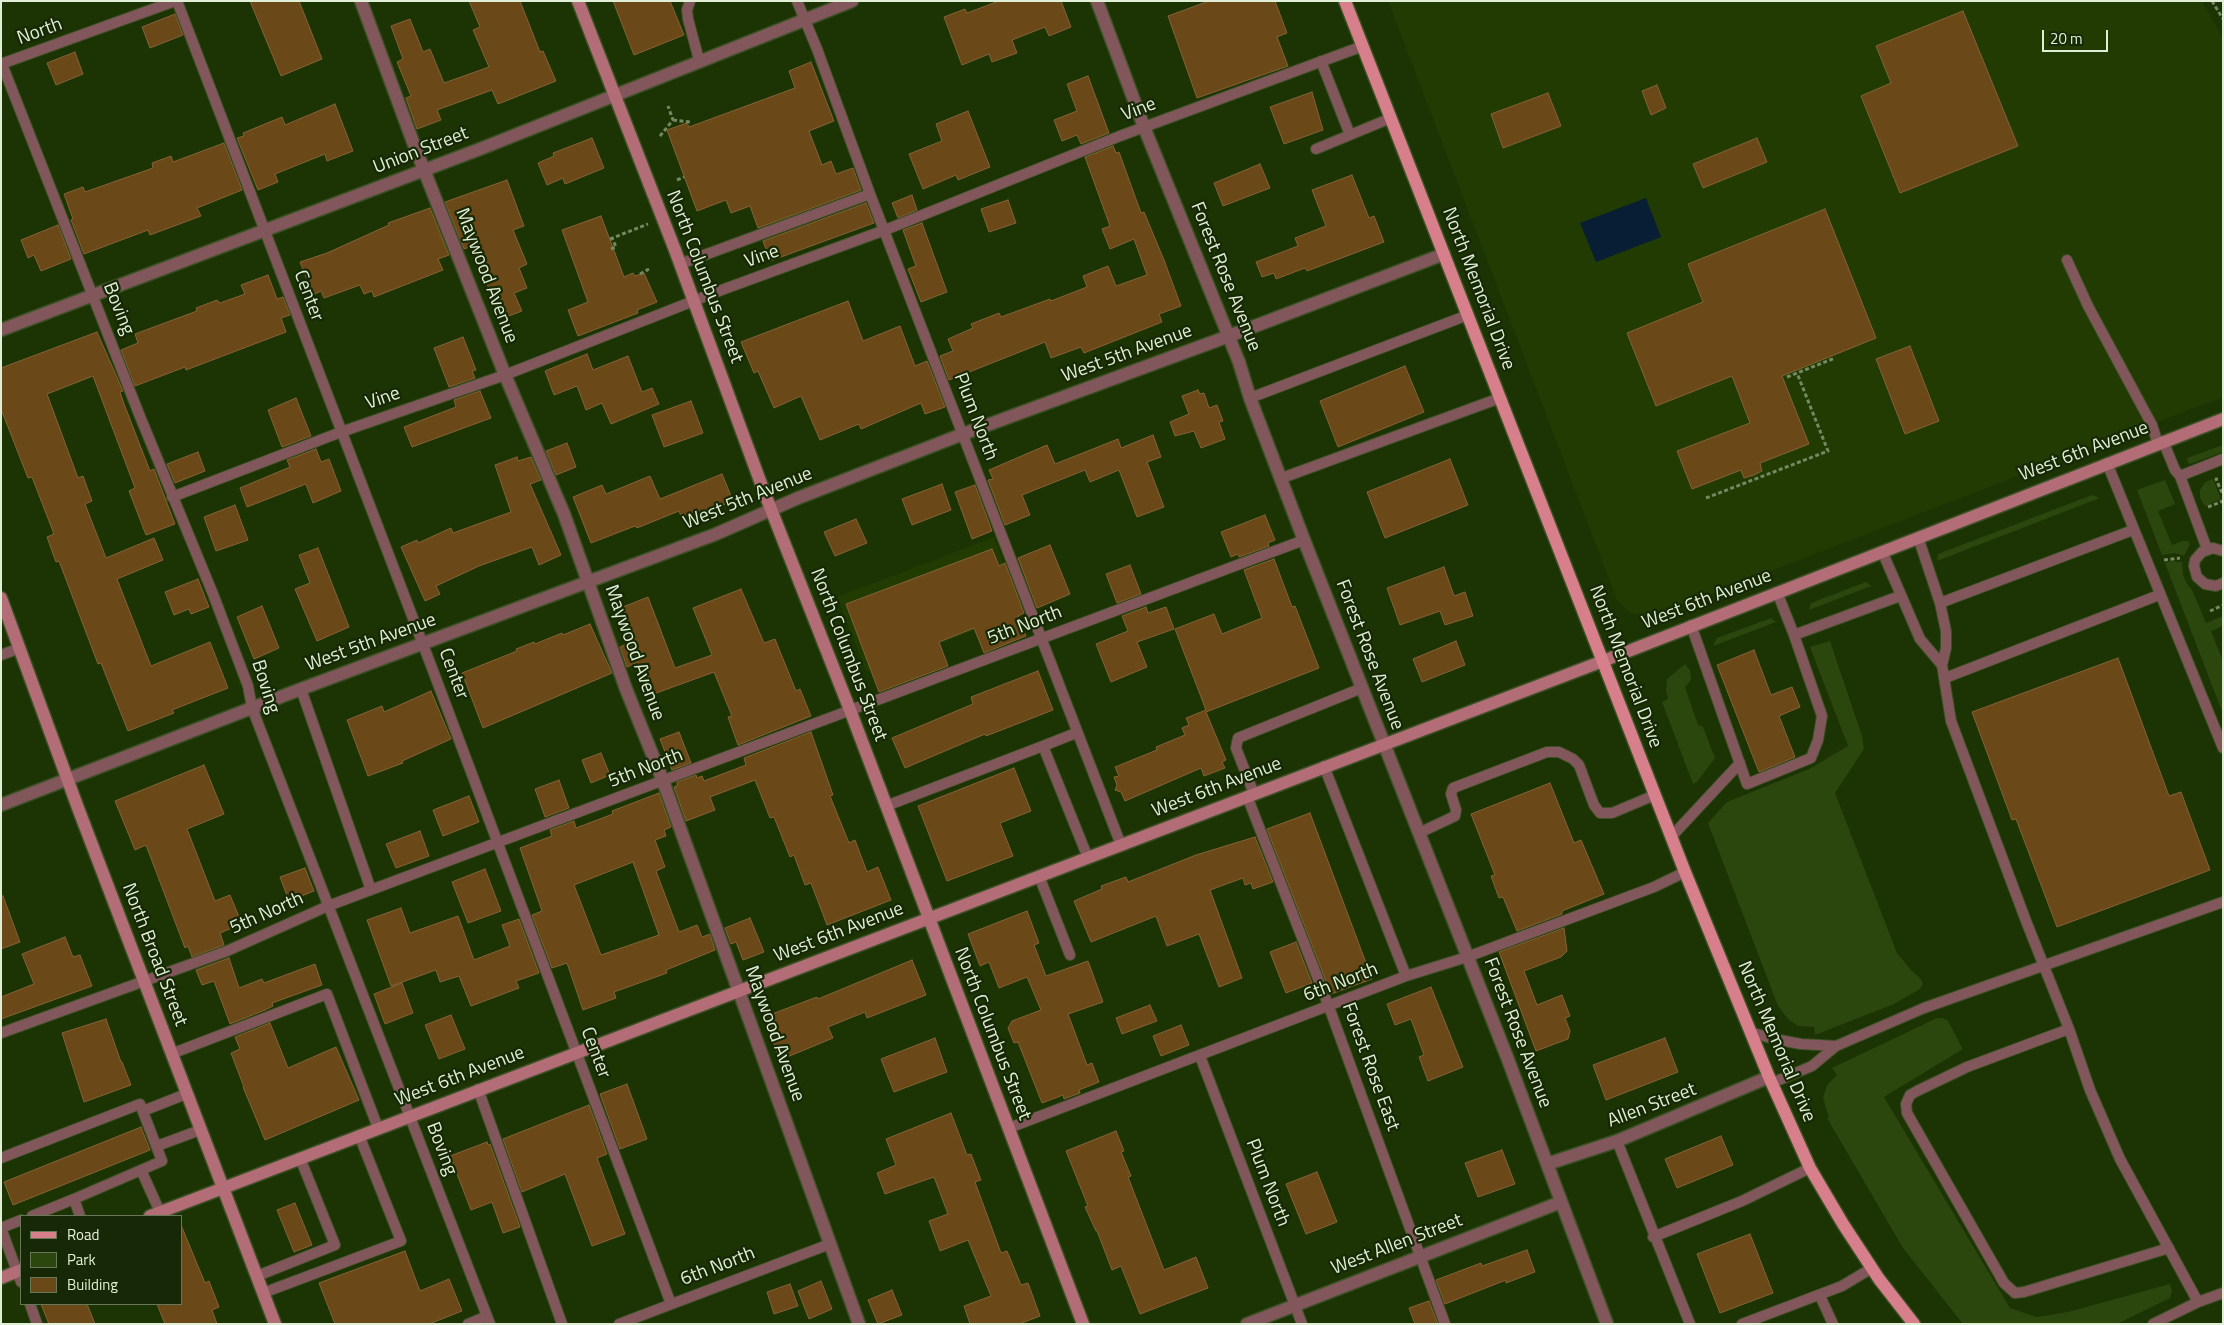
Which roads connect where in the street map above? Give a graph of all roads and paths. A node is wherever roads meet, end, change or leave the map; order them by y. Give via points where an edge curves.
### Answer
1 (176, 1) edge
2 (360, 1) edge
3 (578, 1) edge
4 (690, 1) edge
5 (796, 1) edge
6 (852, 1) edge
7 (1097, 1) edge
8 (1345, 1) edge
9 (2212, 1) edge
10 (2223, 19) edge
11 (804, 20) junction
12 (1362, 46) junction
13 (699, 60) junction
14 (1321, 61) junction
15 (2, 64) edge
16 (615, 96) junction
17 (668, 106) dead end
18 (1390, 118) junction
19 (673, 120) junction
20 (690, 122) dead end
21 (1144, 127) junction
22 (1350, 135) junction
23 (660, 136) dead end
24 (1316, 149) dead end
25 (425, 170) junction
26 (684, 177) dead end
27 (677, 180) dead end
28 (870, 194) junction
29 (662, 219) junction
30 (264, 230) junction
31 (885, 230) junction
32 (611, 249) dead end
33 (1444, 254) junction
34 (2067, 260) dead end
35 (680, 264) junction
36 (649, 269) dead end
37 (640, 274) dead end
38 (93, 296) junction
39 (694, 302) junction
40 (1468, 315) junction
41 (1, 330) edge
42 (1229, 336) junction
43 (1835, 358) dead end
44 (1797, 373) junction
45 (504, 375) junction
46 (1787, 377) dead end
47 (1250, 398) junction
48 (1500, 398) junction
49 (2223, 419) edge
50 (342, 432) junction
51 (963, 434) junction
52 (2160, 442) junction
53 (2223, 459) edge
54 (2107, 463) junction
55 (2180, 476) junction
56 (2223, 477) edge
57 (1282, 478) junction
58 (2223, 495) edge
59 (172, 497) junction
60 (1706, 498) dead end
61 (771, 511) junction
62 (2133, 530) junction
63 (1918, 537) junction
64 (1304, 540) junction
65 (2207, 549) junction
66 (1882, 551) junction
67 (2223, 551) edge
68 (2195, 561) junction
69 (2148, 567) junction
70 (588, 581) junction
71 (2223, 584) edge
72 (1777, 592) junction
73 (2159, 595) junction
74 (1900, 596) junction
75 (1, 598) edge
76 (1940, 603) junction
77 (2223, 605) edge
78 (2210, 611) dead end
79 (1691, 625) junction
80 (1794, 635) junction
81 (1041, 638) junction
82 (423, 644) junction
83 (20, 648) junction
84 (1, 655) edge
85 (1603, 661) junction
86 (1942, 665) junction
87 (1945, 678) junction
88 (1362, 688) junction
89 (301, 689) junction
90 (252, 708) junction
91 (850, 710) junction
92 (1076, 733) junction
93 (1384, 744) junction
94 (1043, 746) junction
95 (2223, 748) edge
96 (1740, 763) junction
97 (1324, 766) junction
98 (68, 780) junction
99 (663, 781) junction
100 (1655, 794) junction
101 (1250, 795) junction
102 (1, 805) edge
103 (886, 806) junction
104 (1419, 833) junction
105 (1672, 836) junction
106 (498, 843) junction
107 (1120, 845) junction
108 (1088, 858) junction
109 (1685, 872) junction
110 (1039, 876) junction
111 (371, 890) junction
112 (2223, 902) edge
113 (328, 906) junction
114 (928, 919) junction
115 (1070, 956) dead end
116 (1467, 957) junction
117 (2044, 964) junction
118 (1406, 976) junction
119 (144, 982) junction
120 (739, 991) junction
121 (1329, 1007) junction
122 (2069, 1029) junction
123 (1750, 1032) junction
124 (1, 1033) edge
125 (1836, 1046) junction
126 (576, 1052) junction
127 (171, 1054) junction
128 (1200, 1056) junction
129 (1770, 1080) junction
130 (478, 1089) junction
131 (186, 1094) junction
132 (143, 1111) junction
133 (409, 1116) junction
134 (378, 1128) junction
135 (1009, 1128) junction
136 (200, 1130) junction
137 (359, 1135) junction
138 (1617, 1141) junction
139 (157, 1146) junction
140 (1, 1158) edge
141 (300, 1158) junction
142 (1547, 1164) junction
143 (1810, 1168) junction
144 (141, 1170) junction
145 (222, 1187) junction
146 (74, 1199) junction
147 (1561, 1202) junction
148 (155, 1214) edge
149 (34, 1215) edge
150 (80, 1215) edge
151 (20, 1220) edge
152 (1, 1228) edge
153 (1653, 1236) junction
154 (830, 1244) junction
155 (2170, 1248) junction
156 (1421, 1256) junction
157 (1872, 1268) junction
158 (20, 1275) edge
159 (257, 1276) junction
160 (1, 1278) edge
161 (264, 1293) junction
162 (2223, 1293) edge
163 (1820, 1296) junction
164 (2198, 1302) junction
165 (671, 1304) junction
166 (30, 1305) edge
167 (1295, 1305) junction
168 (488, 1320) edge
169 (37, 1324) edge
170 (275, 1324) edge
171 (468, 1324) edge
172 (562, 1324) edge
173 (619, 1324) edge
174 (859, 1324) edge
175 (1083, 1324) edge
176 (1247, 1324) edge
177 (1302, 1324) edge
178 (1445, 1324) edge
179 (1607, 1324) edge
180 (1690, 1324) edge
181 (1742, 1324) edge
182 (1833, 1324) edge
183 (1914, 1324) edge
184 (2153, 1324) edge

1 - 15 lane, North
1 - 30 lane, Center
2 - 25 street, Maywood Avenue
3 - 16 street, North Columbus Street
4 - 13 lane via 688,19
5 - 11 lane, Plum North
6 - 11 street, Union Street
7 - 21 street, Forest Rose Avenue
8 - 12 main road, North Memorial Drive
9 - 10 path
11 - 13 street, Union Street
11 - 28 lane, Plum North
12 - 14 lane, Vine
12 - 18 main road, North Memorial Drive
13 - 16 street, Union Street
14 - 21 lane, Vine
14 - 22 lane
15 - 38 lane, Boving
16 - 25 street, Union Street
16 - 29 street, North Columbus Street
17 - 19 path
18 - 22 lane
18 - 33 main road, North Memorial Drive
19 - 20 path
19 - 23 path
21 - 31 lane, Vine
21 - 42 street, Forest Rose Avenue
22 - 24 lane
25 - 30 street, Union Street
25 - 45 street, Maywood Avenue
26 - 27 path
28 - 31 lane, Plum North
28 - 35 lane
29 - 32 path via 611,239 616,247
29 - 35 street, North Columbus Street
30 - 38 street, Union Street
30 - 50 lane, Center
31 - 39 lane, Vine
31 - 51 lane, Plum North
33 - 40 main road, North Memorial Drive
33 - 42 street, West 5th Avenue
34 - 52 lane
35 - 39 street, North Columbus Street
36 - 37 path
38 - 41 street, Union Street
38 - 59 lane, Boving
39 - 45 lane, Vine
39 - 61 street, North Columbus Street
40 - 47 lane
40 - 48 main road, North Memorial Drive
42 - 47 street, Forest Rose Avenue
42 - 51 street, West 5th Avenue
43 - 44 path
44 - 46 path
44 - 60 path via 1828,451
45 - 50 lane, Vine
45 - 70 street, Maywood Avenue via 564,514
47 - 57 street, Forest Rose Avenue
48 - 57 lane
48 - 85 main road, North Memorial Drive
49 - 52 street, West 6th Avenue
50 - 59 lane, Vine
50 - 82 lane, Center
51 - 61 street, West 5th Avenue
51 - 81 lane, Plum North
52 - 54 street, West 6th Avenue
52 - 55 lane
53 - 55 lane
54 - 62 lane
54 - 63 street, West 6th Avenue
55 - 65 lane
56 - 58 path via 2216,479
57 - 64 street, Forest Rose Avenue
59 - 90 lane, Boving via 244,677
61 - 70 street, West 5th Avenue
61 - 91 street, North Columbus Street
62 - 69 lane
62 - 76 lane
63 - 66 street, West 6th Avenue
63 - 76 lane
64 - 81 lane, 5th North
64 - 88 street, Forest Rose Avenue
65 - 67 lane
65 - 68 lane
66 - 72 street, West 6th Avenue
66 - 74 lane
68 - 69 path via 2173,558
68 - 71 lane via 2195,572 2200,581 2210,586
69 - 73 lane
70 - 82 street, West 5th Avenue
70 - 99 street, Maywood Avenue
72 - 79 street, West 6th Avenue
72 - 80 lane
73 - 87 lane
73 - 95 lane
74 - 80 lane
74 - 86 lane via 1920,639
75 - 83 street, North Broad Street
76 - 86 lane via 1946,631
77 - 78 path
79 - 85 street, West 6th Avenue
79 - 96 lane
80 - 96 lane via 1822,716 1818,740 1810,758 1747,784
81 - 91 lane, 5th North
81 - 92 lane, Plum North
82 - 89 street, West 5th Avenue
82 - 106 lane, Center
83 - 84 lane
83 - 98 street, North Broad Street
85 - 93 street, West 6th Avenue
85 - 100 main road, North Memorial Drive
86 - 87 lane
87 - 117 lane via 1952,721
88 - 93 street, Forest Rose Avenue
88 - 101 lane, Forest Rose East via 1238,738 1236,748
89 - 90 street, West 5th Avenue
89 - 111 lane
90 - 98 street, West 5th Avenue
90 - 113 lane, Boving
91 - 99 lane, 5th North
91 - 103 street, North Columbus Street
92 - 94 lane
92 - 107 lane, Plum North
93 - 97 street, West 6th Avenue
93 - 104 street, Forest Rose Avenue
94 - 103 lane
94 - 108 lane
96 - 105 lane
97 - 101 street, West 6th Avenue
97 - 118 lane
98 - 102 street, West 5th Avenue
98 - 119 street, North Broad Street
99 - 106 lane, 5th North
99 - 120 street, Maywood Avenue
100 - 104 lane via 1612,813 1600,813 1578,765 1567,755 1546,752 1453,788 1455,816
100 - 105 main road, North Memorial Drive
101 - 107 street, West 6th Avenue
101 - 121 lane, Forest Rose East
103 - 114 street, North Columbus Street
104 - 116 street, Forest Rose Avenue
105 - 109 main road, North Memorial Drive
106 - 111 lane, 5th North
106 - 126 lane, Center
107 - 108 street, West 6th Avenue
108 - 110 street, West 6th Avenue
109 - 116 lane, 6th North via 1654,887
109 - 123 main road, North Memorial Drive
110 - 114 street, West 6th Avenue
110 - 115 lane
111 - 113 lane, 5th North
112 - 117 lane, Allen Street
113 - 119 lane, 5th North via 226,951
113 - 133 lane, Boving
114 - 120 street, West 6th Avenue
114 - 135 street, North Columbus Street
116 - 118 lane, 6th North
116 - 142 street, Forest Rose Avenue
117 - 122 lane
117 - 125 lane, Allen Street via 1924,1008
118 - 121 lane, 6th North
119 - 124 lane, 5th North
119 - 127 street, North Broad Street
120 - 126 street, West 6th Avenue
120 - 154 street, Maywood Avenue
121 - 128 lane, 6th North
121 - 156 lane, Forest Rose East
122 - 155 lane via 2090,1090 2120,1159
122 - 155 lane via 1967,1067 1917,1091 1910,1095 1907,1113 2004,1283 2015,1293
123 - 125 lane, Allen Street via 1801,1044
123 - 129 main road, North Memorial Drive
125 - 129 lane, Allen Street via 1812,1066
126 - 130 street, West 6th Avenue
126 - 165 lane, Center
127 - 131 street, North Broad Street
127 - 134 lane via 326,994
128 - 135 lane, 6th North
128 - 167 lane, Plum North
129 - 138 street, Allen Street
129 - 143 main road, North Memorial Drive
130 - 133 street, West 6th Avenue
130 - 172 lane
131 - 132 lane
131 - 136 street, North Broad Street
132 - 139 lane
132 - 140 lane via 140,1104
133 - 134 street, West 6th Avenue
133 - 168 lane, Boving
134 - 137 street, West 6th Avenue
135 - 175 street, North Columbus Street
136 - 139 lane
136 - 145 street, North Broad Street
137 - 141 street, West 6th Avenue
137 - 161 lane via 401,1241
138 - 142 street, Allen Street
138 - 153 lane
139 - 144 lane via 162,1161
141 - 145 street, West 6th Avenue
141 - 159 lane via 335,1245
142 - 147 street, Forest Rose Avenue
143 - 153 lane
143 - 157 main road, North Memorial Drive
144 - 146 lane
144 - 148 lane
145 - 148 street, West 6th Avenue
145 - 159 street, North Broad Street
146 - 149 lane
146 - 150 lane
147 - 156 street, West Allen Street
147 - 179 street, Forest Rose Avenue
151 - 152 lane
152 - 158 lane
153 - 180 lane
154 - 165 lane, 6th North
154 - 174 street, Maywood Avenue
155 - 164 lane
156 - 167 street, West Allen Street
156 - 178 lane, Forest Rose East
157 - 163 lane
157 - 183 main road, North Memorial Drive
158 - 160 street
159 - 161 street, North Broad Street
161 - 170 street, North Broad Street
162 - 164 lane
163 - 181 lane
163 - 182 lane
164 - 184 lane
165 - 173 lane, 6th North
166 - 169 lane
167 - 176 street, West Allen Street
167 - 177 lane, Plum North
168 - 171 lane

